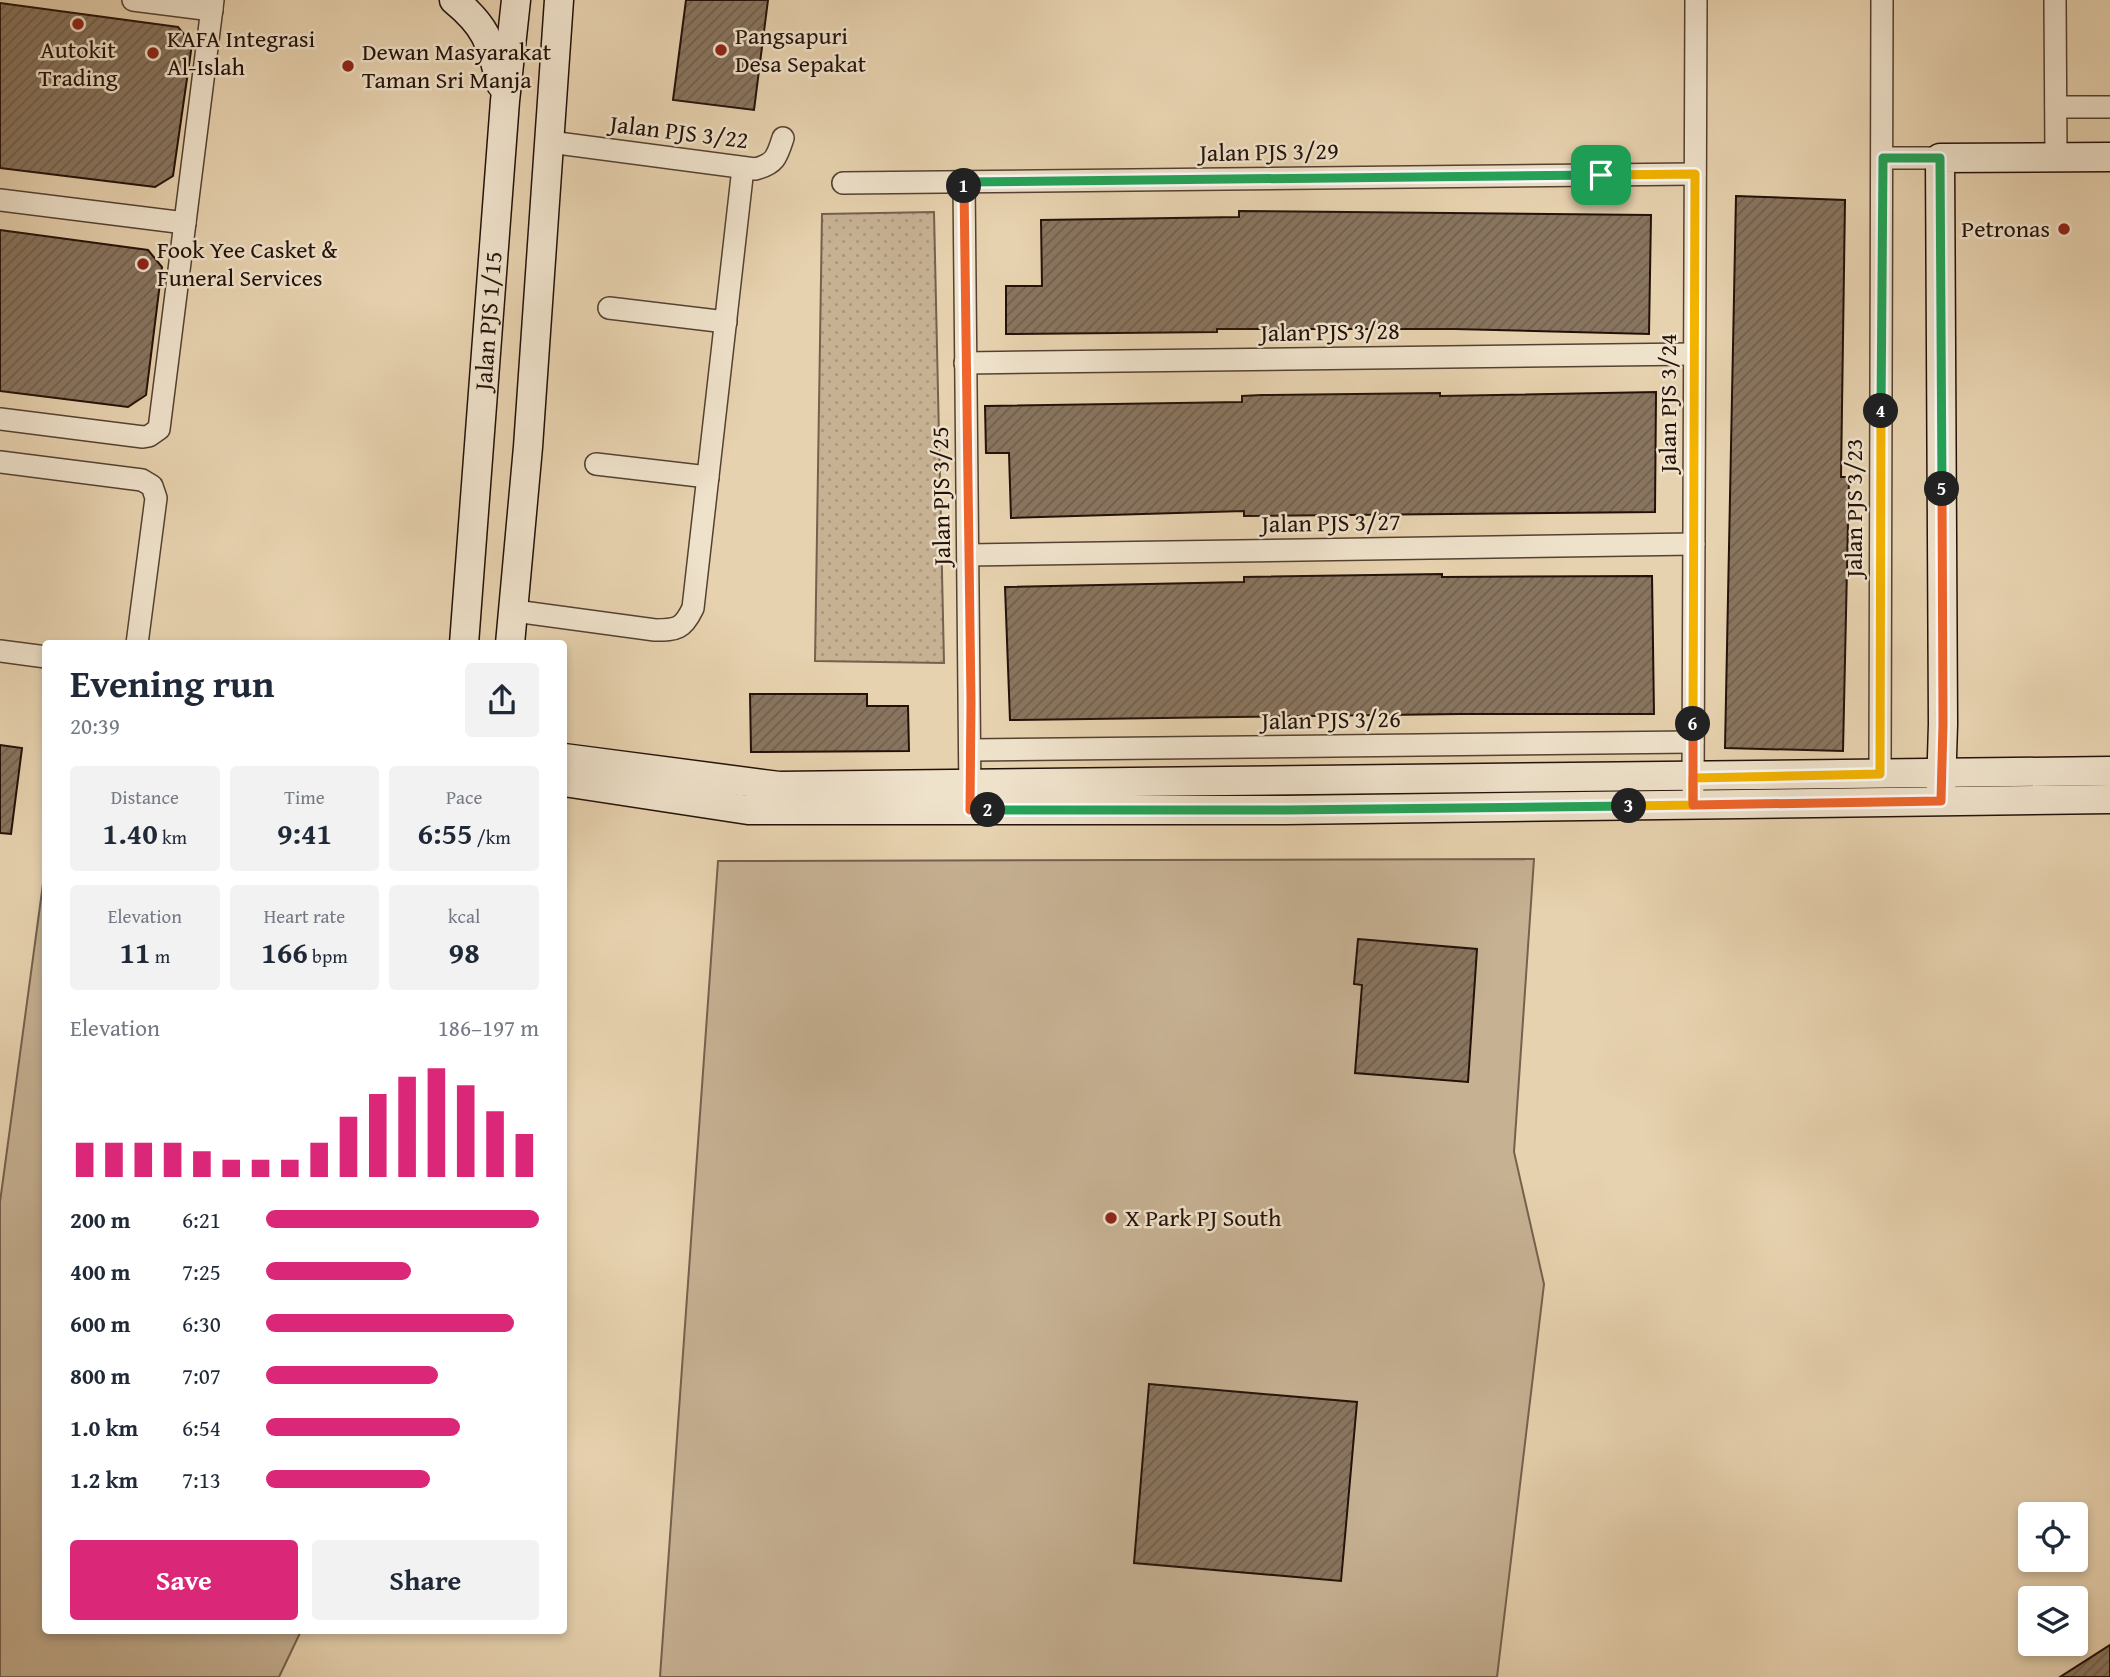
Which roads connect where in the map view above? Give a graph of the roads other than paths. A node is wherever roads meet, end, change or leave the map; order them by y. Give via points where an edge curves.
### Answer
1 (133, 0) edge
2 (454, 0) edge
3 (516, 0) edge
4 (559, 0) edge
5 (1696, 0) edge
6 (1882, 0) edge
7 (2055, 0) edge
8 (212, 5) edge
9 (505, 101) junction
10 (2056, 107) junction
11 (2110, 107) edge
12 (783, 138) dead end
13 (550, 142) junction
14 (2056, 157) junction
15 (2110, 157) edge
16 (1883, 158) junction
17 (1940, 158) junction
18 (743, 168) junction
19 (1695, 174) junction
20 (964, 182) junction
21 (843, 183) dead end
22 (0, 200) edge
23 (185, 223) junction
24 (609, 308) dead end
25 (726, 322) junction
26 (1695, 354) junction
27 (965, 363) junction
28 (0, 419) edge
29 (0, 462) edge
30 (597, 464) dead end
31 (708, 477) junction
32 (1694, 544) junction
33 (968, 555) junction
34 (515, 611) junction
35 (137, 640) edge
36 (464, 640) edge
37 (511, 640) edge
38 (516, 640) edge
39 (0, 651) edge
40 (42, 656) edge
41 (1693, 742) junction
42 (970, 750) junction
43 (567, 758) edge
44 (2110, 771) edge
45 (1941, 772) junction
46 (1880, 774) junction
47 (567, 782) edge
48 (1693, 791) junction
49 (970, 797) junction
50 (2110, 799) edge
51 (1941, 801) junction

1 - 8 street
2 - 9 main road via 482,27
3 - 9 main road, Jalan PJS 1/15
4 - 13 main road, Jalan PJS 1/15
5 - 19 street, Jalan PJS 3/24
6 - 16 street, Jalan PJS 3/23
7 - 10 street
8 - 23 street
9 - 36 main road, Jalan PJS 1/15
10 - 11 street
10 - 14 street
12 - 18 street, Jalan PJS 3/22 via 769,165
13 - 18 street, Jalan PJS 3/22
13 - 34 main road, Jalan PJS 1/15
14 - 15 main road
14 - 17 main road
16 - 17 street
16 - 46 street, Jalan PJS 3/23
17 - 45 main road
18 - 25 street
19 - 20 street, Jalan PJS 3/29
19 - 26 street, Jalan PJS 3/24
20 - 21 street, Jalan PJS 3/29
20 - 27 street, Jalan PJS 3/25
22 - 23 street
23 - 28 street via 159,429 143,436
24 - 25 street
25 - 31 street
26 - 27 street, Jalan PJS 3/28
26 - 32 street, Jalan PJS 3/24
27 - 33 street, Jalan PJS 3/25
29 - 35 street via 148,482 155,492
30 - 31 street
31 - 34 street via 693,608 675,630
32 - 33 street, Jalan PJS 3/27
32 - 41 street, Jalan PJS 3/24
33 - 42 street, Jalan PJS 3/25
34 - 37 main road, Jalan PJS 1/15
34 - 38 main road
39 - 40 street
41 - 42 street, Jalan PJS 3/26
41 - 48 street, Jalan PJS 3/24
42 - 49 street, Jalan PJS 3/25
43 - 49 main road via 779,786
44 - 45 main road
45 - 46 main road
45 - 51 main road
46 - 48 main road
47 - 49 main road via 748,810
48 - 49 main road
48 - 51 main road
50 - 51 main road

